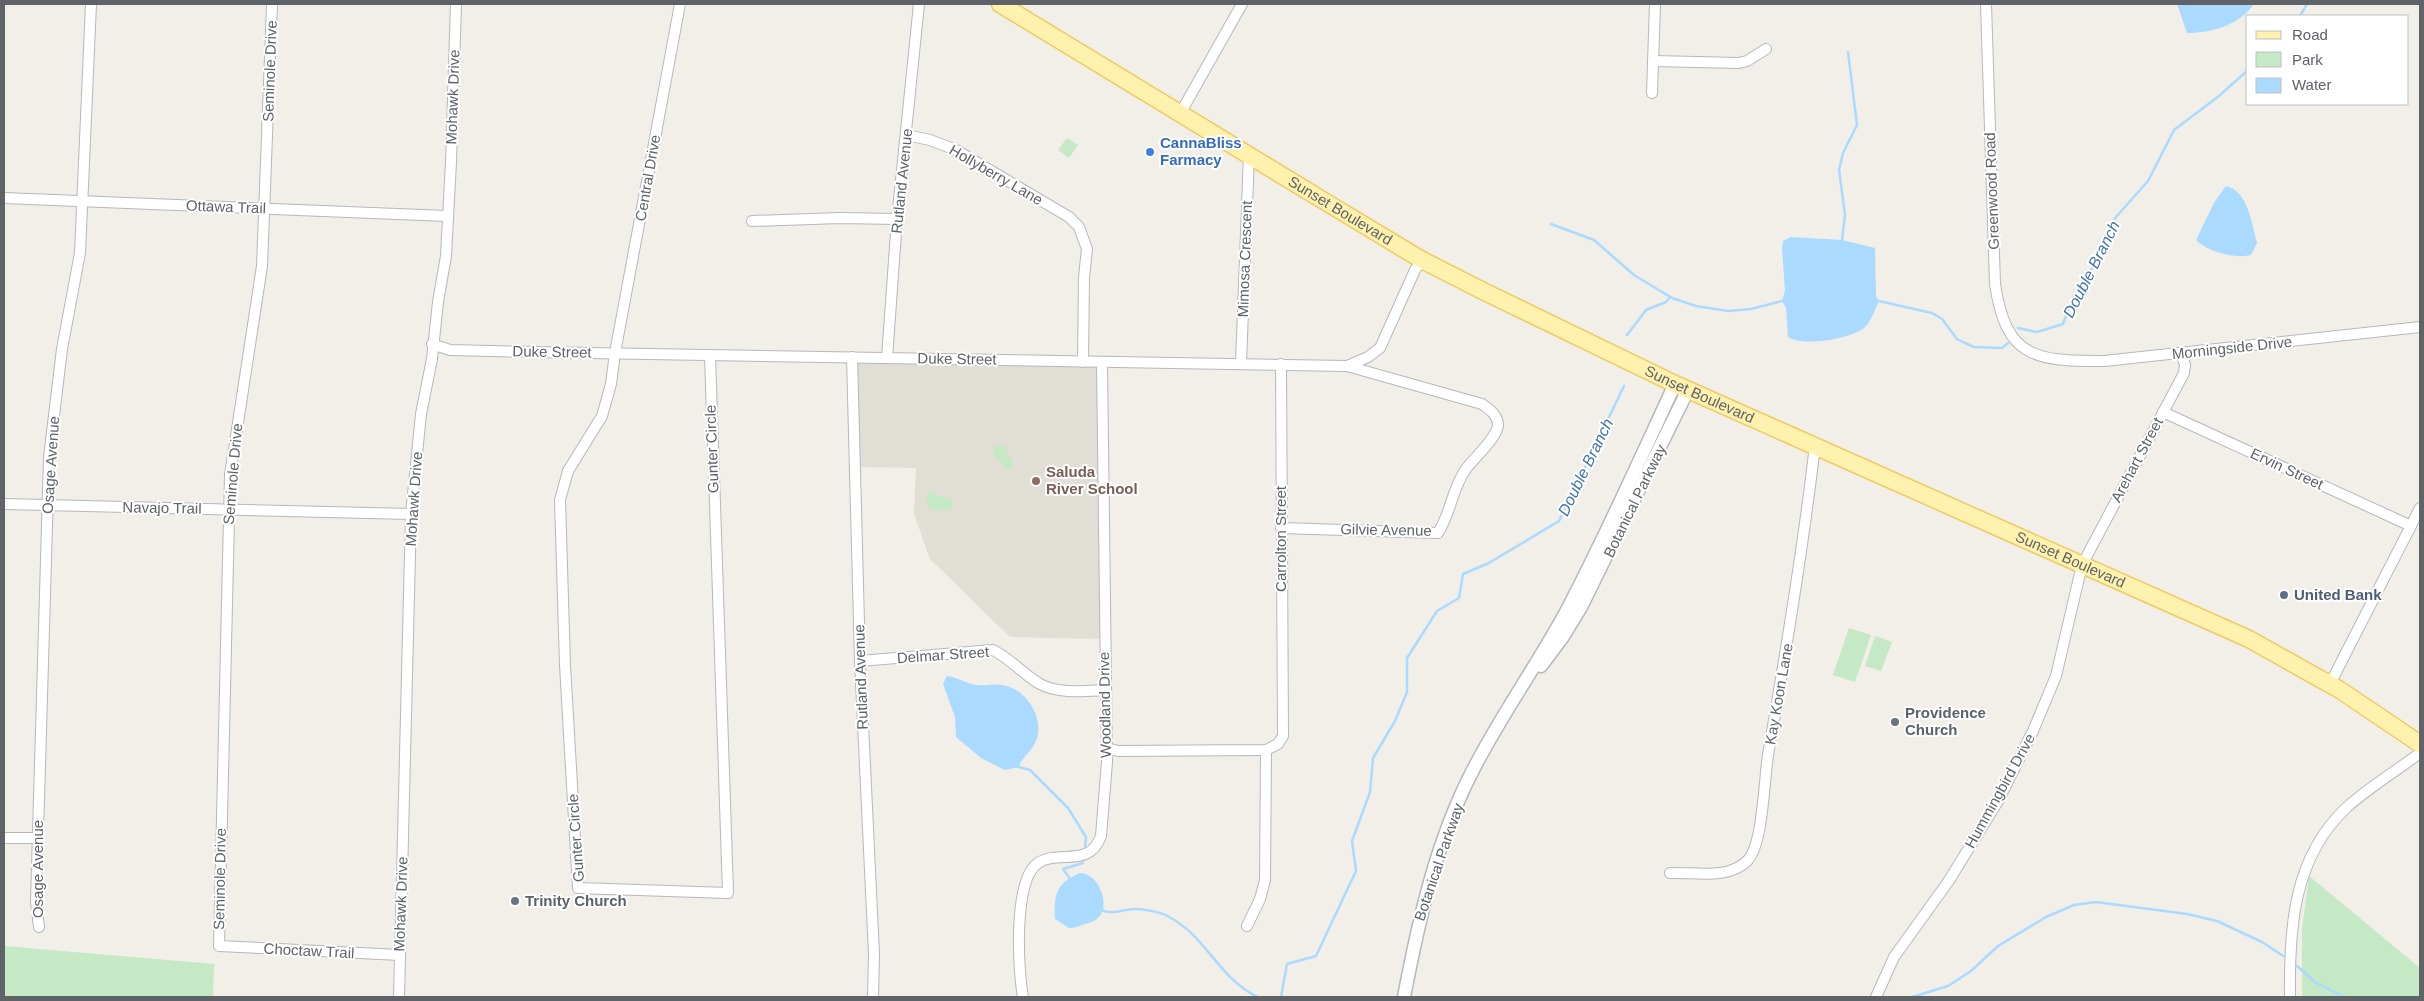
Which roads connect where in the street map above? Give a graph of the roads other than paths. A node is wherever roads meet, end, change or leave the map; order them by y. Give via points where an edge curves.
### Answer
1 (92, 4) edge
2 (272, 4) edge
3 (456, 4) edge
4 (680, 4) edge
5 (919, 4) edge
6 (1000, 4) edge
7 (1242, 4) edge
8 (1655, 4) edge
9 (1986, 4) edge
10 (1766, 50) dead end
11 (1653, 61) junction
12 (1652, 93) dead end
13 (1181, 112) junction
14 (906, 135) junction
15 (1249, 154) junction
16 (4, 198) edge
17 (83, 201) junction
18 (266, 208) junction
19 (448, 216) junction
20 (897, 219) junction
21 (752, 222) dead end
22 (1422, 260) junction
23 (2420, 327) edge
24 (432, 344) junction
25 (2181, 352) junction
26 (615, 353) junction
27 (710, 355) junction
28 (852, 357) junction
29 (2044, 357) joint
30 (887, 358) junction
31 (1083, 362) junction
32 (1102, 362) junction
33 (1241, 364) junction
34 (1281, 364) junction
35 (1347, 366) junction
36 (1681, 387) junction
37 (2163, 412) junction
38 (1815, 445) junction
39 (4, 504) edge
40 (47, 505) junction
41 (2420, 508) edge
42 (229, 510) junction
43 (411, 514) junction
44 (2411, 526) junction
45 (1281, 528) junction
46 (2082, 566) junction
47 (860, 661) junction
48 (2330, 684) junction
49 (1105, 690) junction
50 (2420, 744) edge
51 (1106, 748) junction
52 (1266, 750) junction
53 (2420, 753) edge
54 (4, 838) edge
55 (38, 838) junction
56 (1670, 873) dead end
57 (1247, 926) dead end
58 (39, 928) dead end
59 (219, 946) joint
60 (400, 955) junction
61 (399, 997) edge
62 (873, 997) edge
63 (1023, 997) edge
64 (1404, 997) edge
65 (1876, 997) edge
66 (2290, 997) edge

1 - 17 street, Osage Avenue
2 - 18 street, Seminole Drive
3 - 19 street, Mohawk Drive
4 - 26 street, Central Drive
5 - 14 street, Rutland Avenue
6 - 13 main road, Sunset Boulevard
7 - 13 street
8 - 11 street
9 - 29 street, Greenwood Road via 1995,284 1999,310 2012,337
10 - 11 street via 1739,63
11 - 12 street
13 - 15 main road, Sunset Boulevard
14 - 20 street, Rutland Avenue
14 - 31 street, Hollyberry Lane via 956,150 1069,217 1079,227 1086,249
15 - 22 main road, Sunset Boulevard
15 - 33 street, Mimosa Crescent
16 - 17 street, Ottawa Trail
17 - 18 street, Ottawa Trail
17 - 40 street, Osage Avenue via 80,253 54,413
18 - 19 street, Ottawa Trail
18 - 42 street, Seminole Drive via 262,266 232,450
19 - 24 street, Mohawk Drive via 446,256
20 - 21 street
20 - 30 street, Rutland Avenue
22 - 35 street, Duke Street via 1380,348
22 - 36 main road, Sunset Boulevard
23 - 25 street, Morningside Drive
24 - 26 street, Duke Street via 450,350
24 - 43 street, Mohawk Drive
25 - 29 street, Morningside Drive via 2104,360 2067,361
25 - 37 street, Arehart Street via 2184,373
26 - 27 street, Duke Street
26 - 27 street, Gunter Circle via 602,416 568,471 560,500 565,665 578,888 728,893
27 - 28 street, Duke Street
28 - 30 street, Duke Street
28 - 47 street, Rutland Avenue
30 - 31 street, Duke Street
31 - 32 street, Duke Street
32 - 33 street, Duke Street
32 - 49 street, Woodland Drive
33 - 34 street, Duke Street
34 - 35 street, Duke Street
34 - 45 street, Carrolton Street
35 - 45 street, Gilvie Avenue via 1482,404 1496,417 1498,426 1464,471 1438,533
36 - 38 main road, Sunset Boulevard
36 - 64 street, Botanical Parkway via 1573,598 1473,770 1432,873 1417,927
37 - 44 street, Ervin Street
37 - 46 street, Arehart Street
38 - 46 main road, Sunset Boulevard
38 - 56 street, Kay Koon Lane via 1797,591 1756,845 1747,861 1732,870
39 - 40 street, Navajo Trail
40 - 42 street, Navajo Trail
40 - 55 street, Osage Avenue
41 - 44 street
42 - 43 street, Navajo Trail
42 - 59 street, Seminole Drive
43 - 60 street, Mohawk Drive
44 - 48 street
45 - 52 street, Carrolton Street via 1283,736 1278,744
46 - 48 main road, Sunset Boulevard via 2248,639
46 - 65 street, Hummingbird Drive via 2056,676 2034,731 1998,801 1948,882 1894,957
47 - 49 street, Delmar Street via 993,650 1040,684 1073,691
47 - 62 street, Rutland Avenue via 874,954
48 - 50 main road, Sunset Boulevard
49 - 51 street, Woodland Drive
51 - 52 street via 1118,751
51 - 63 street, Woodland Drive via 1098,843 1080,856 1039,862 1024,888 1019,933
52 - 57 street via 1265,880
53 - 66 street via 2347,808 2319,843 2299,889 2292,921
54 - 55 street
55 - 58 street, Osage Avenue via 36,902
59 - 60 street, Choctaw Trail
60 - 61 street, Mohawk Drive

